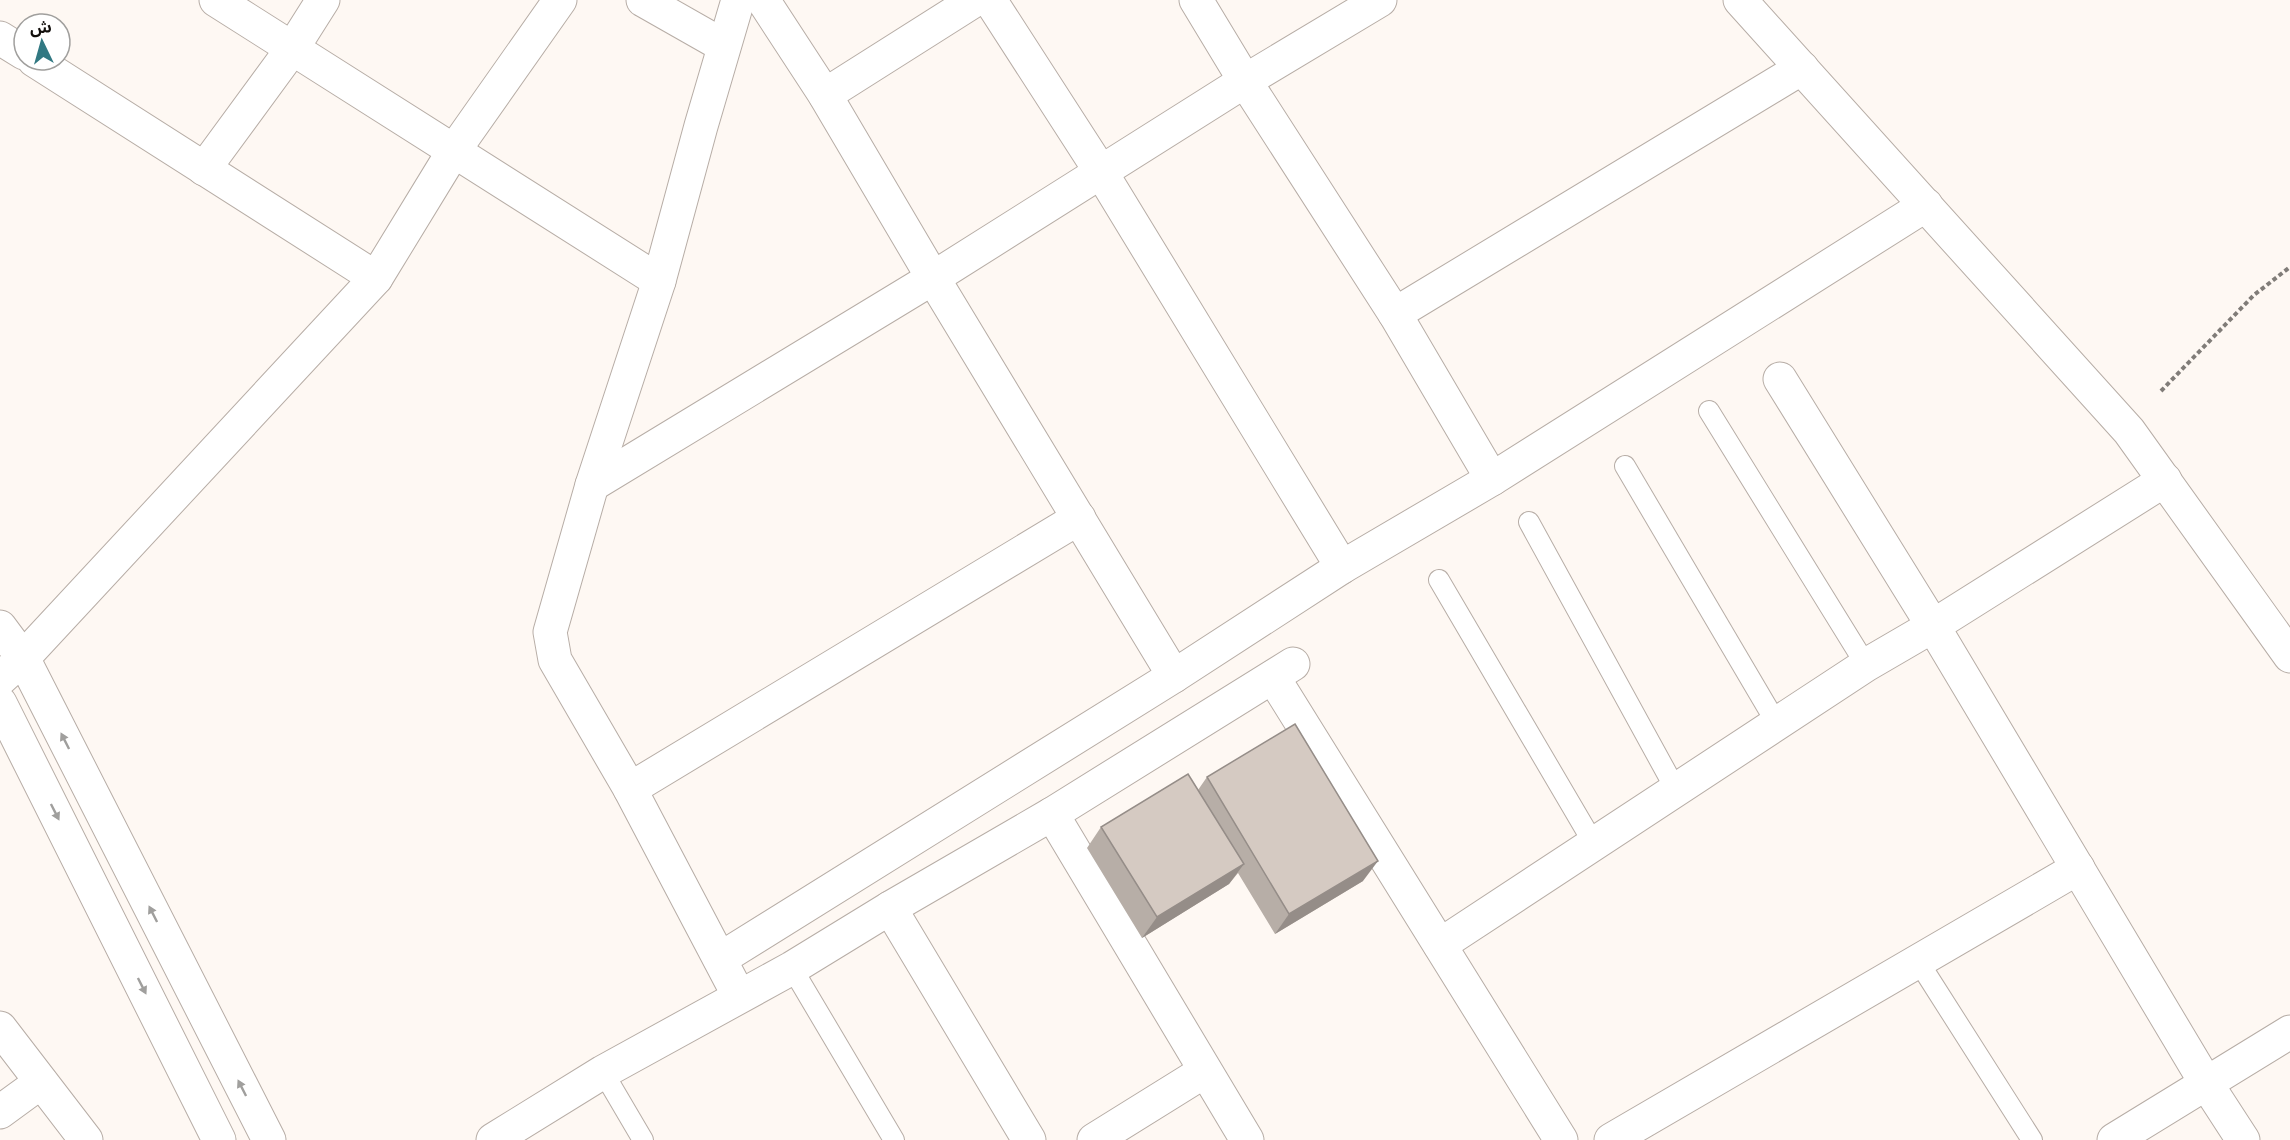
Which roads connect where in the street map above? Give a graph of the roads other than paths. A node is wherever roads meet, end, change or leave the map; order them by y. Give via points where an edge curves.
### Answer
1 (216, 0) edge
2 (323, 0) edge
3 (560, 0) edge
4 (643, 0) edge
5 (738, 0) edge
6 (763, 0) edge
7 (975, 0) edge
8 (990, 0) edge
9 (1196, 0) edge
10 (1380, 0) edge
11 (1740, 0) edge
12 (724, 46) junction
13 (292, 49) junction
14 (1802, 68) junction
15 (53, 72) edge
16 (1245, 81) junction
17 (825, 95) junction
18 (453, 152) junction
19 (204, 169) junction
20 (1101, 172) junction
21 (1926, 205) junction
22 (376, 278) junction
23 (933, 278) junction
24 (659, 281) junction
25 (1395, 314) junction
26 (1780, 379) dead end
27 (1709, 411) dead end
28 (1625, 466) dead end
29 (1492, 479) junction
30 (2165, 480) junction
31 (592, 485) junction
32 (1079, 518) junction
33 (1529, 522) dead end
34 (1342, 567) junction
35 (1439, 580) dead end
36 (1933, 626) junction
37 (0, 627) edge
38 (2290, 656) edge
39 (1866, 665) junction
40 (11, 668) edge
41 (1174, 676) junction
42 (0, 703) edge
43 (1778, 724) junction
44 (630, 789) junction
45 (1676, 790) junction
46 (1052, 814) junction
47 (1594, 844) junction
48 (2078, 868) junction
49 (890, 908) junction
50 (1440, 945) junction
51 (720, 959) junction
52 (1918, 961) junction
53 (792, 968) junction
54 (740, 996) junction
55 (0, 1028) edge
56 (2290, 1032) edge
57 (1205, 1071) junction
58 (603, 1072) junction
59 (41, 1082) junction
60 (2206, 1083) junction
61 (0, 1112) edge
62 (526, 1131) edge
63 (86, 1140) edge
64 (219, 1140) edge
65 (269, 1140) edge
66 (493, 1140) edge
67 (643, 1140) edge
68 (894, 1140) edge
69 (1029, 1140) edge
70 (1094, 1140) edge
71 (1247, 1140) edge
72 (1561, 1140) edge
73 (1611, 1140) edge
74 (2032, 1140) edge
75 (2114, 1140) edge
76 (2243, 1140) edge

1 - 13 street
2 - 13 street
3 - 18 street
4 - 12 street
5 - 12 street
6 - 17 street
7 - 17 street
8 - 20 street
9 - 16 street
10 - 16 street
11 - 14 street
12 - 24 street
13 - 18 street
13 - 19 street
14 - 21 street
14 - 25 street
15 - 19 street
16 - 20 street
16 - 25 street
17 - 23 street
18 - 22 street
18 - 24 street
19 - 22 street
20 - 23 street
20 - 34 street
21 - 29 street
21 - 30 street via 2129,431
22 - 40 street
23 - 31 street
23 - 32 street
24 - 31 street
25 - 29 street
26 - 36 street
27 - 39 lane
28 - 43 lane
29 - 34 street
30 - 36 street
30 - 38 street
31 - 44 street via 550,632 555,660
32 - 41 street
32 - 44 street
33 - 45 lane
34 - 41 street
35 - 47 lane
36 - 39 street
36 - 48 street
37 - 40 street
39 - 43 street
65 -> 40 street
41 - 51 street
42 -> 64 street
43 - 45 street
44 - 51 street
45 - 47 street
46 - 49 street
46 - 50 street via 1283,670
46 - 57 street
47 - 50 street
48 - 52 street
48 - 60 street
49 - 53 street
49 - 69 street
50 - 72 street
51 - 54 street
52 - 73 street
52 - 74 lane
53 - 54 street
53 - 68 lane
54 - 58 street
55 - 59 street
56 - 60 street
57 - 70 street
57 - 71 street
58 - 62 street
58 - 67 lane
59 - 61 street
59 - 63 street
60 - 75 street
60 - 76 street
62 - 66 street

